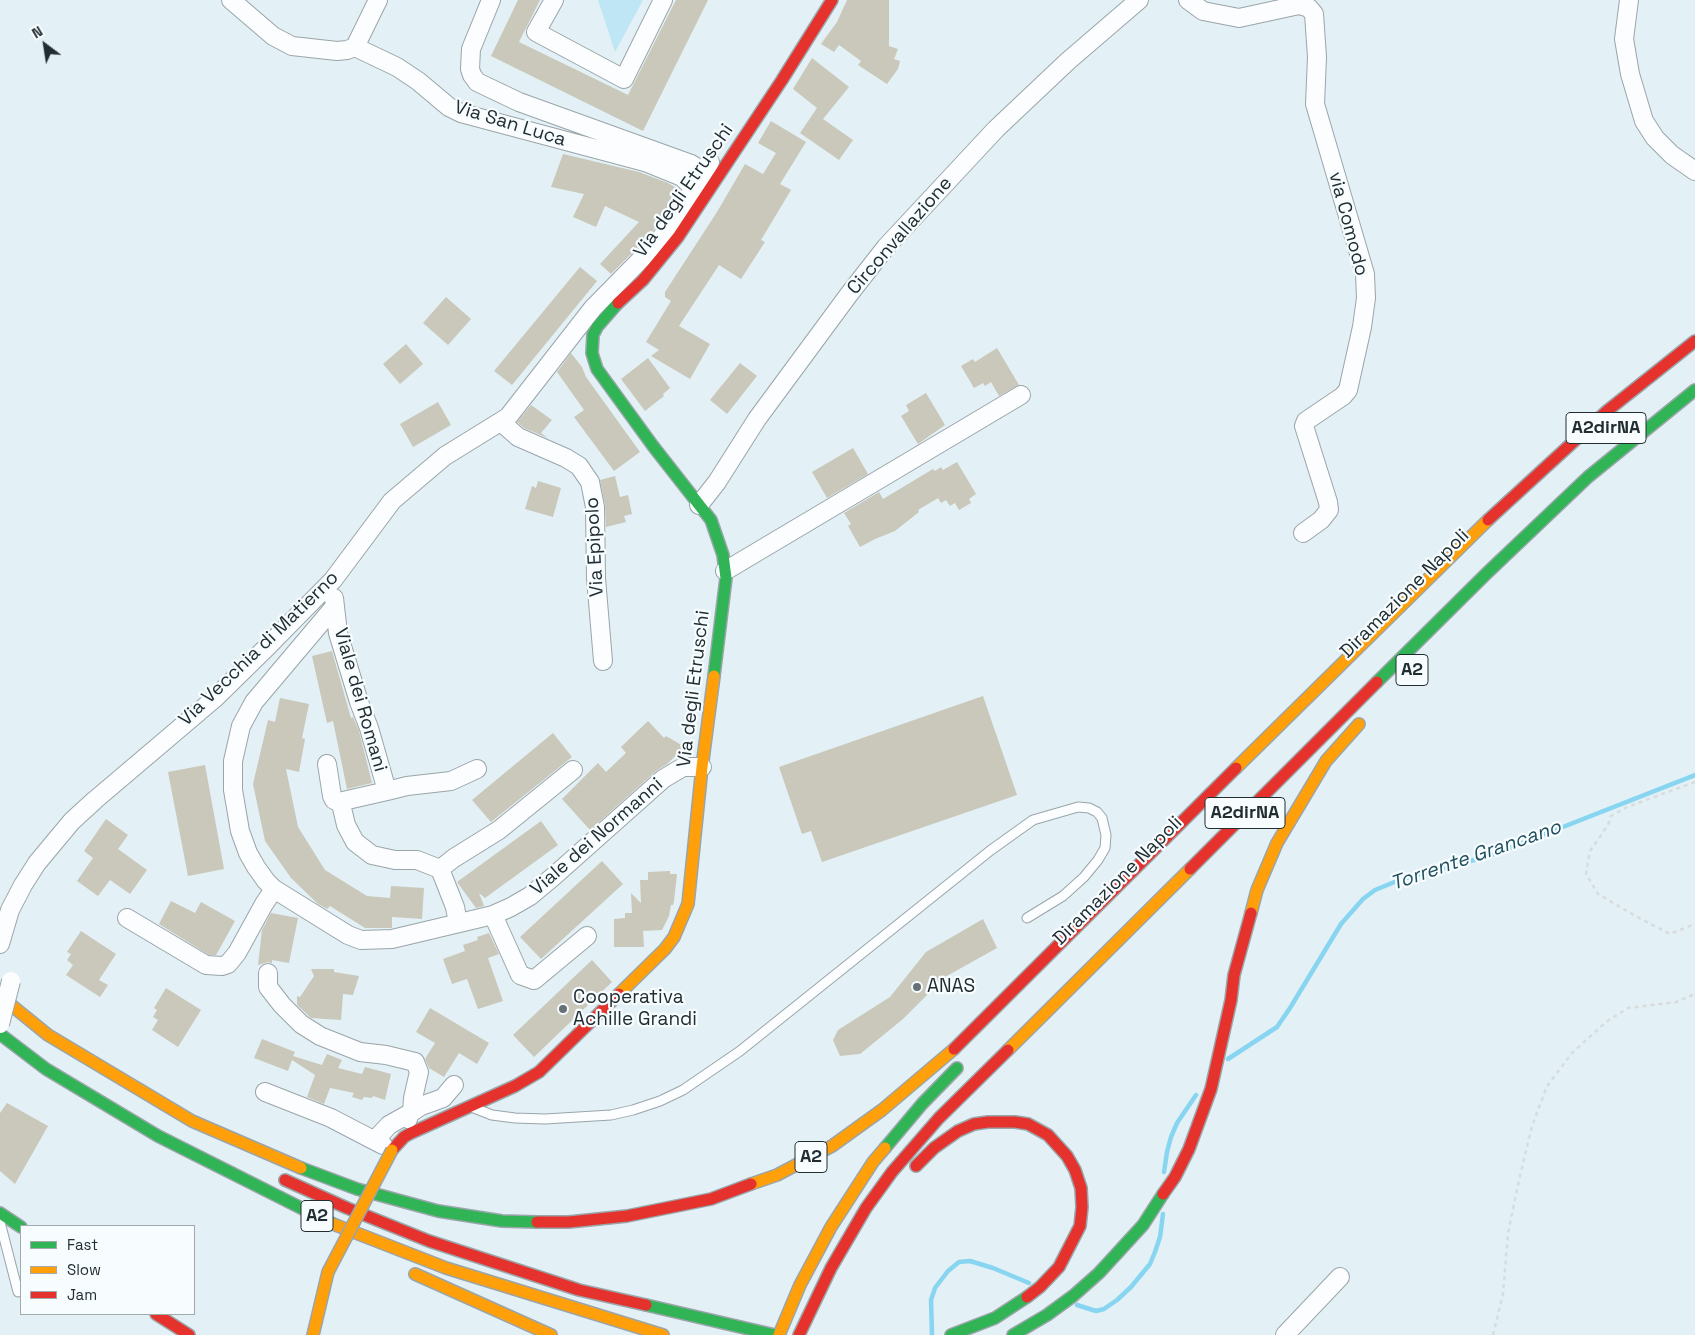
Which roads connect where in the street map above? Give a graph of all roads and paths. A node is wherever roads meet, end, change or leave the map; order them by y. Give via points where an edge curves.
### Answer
1 (231, 0) edge
2 (378, 0) edge
3 (491, 0) edge
4 (554, 0) edge
5 (663, 0) edge
6 (832, 0) edge
7 (1139, 0) edge
8 (1188, 0) edge
9 (1629, 0) edge
10 (355, 47) junction
11 (1695, 171) edge
12 (693, 188) junction
13 (586, 331) junction
14 (1695, 341) edge
15 (1695, 356) edge
16 (1655, 387) dead end
17 (1695, 390) edge
18 (1021, 395) dead end
19 (501, 422) junction
20 (1598, 435) dead end
21 (950, 449) dead end
22 (699, 505) junction
23 (1503, 522) dead end
24 (1303, 533) dead end
25 (726, 574) junction
26 (333, 580) junction
27 (335, 606) junction
28 (1410, 612) dead end
29 (1390, 632) dead end
30 (603, 660) dead end
31 (1366, 717) dead end
32 (326, 764) dead end
33 (702, 767) junction
34 (478, 770) dead end
35 (573, 770) dead end
36 (1695, 782) edge
37 (387, 791) junction
38 (342, 803) junction
39 (440, 869) junction
40 (274, 889) junction
41 (493, 915) junction
42 (127, 918) dead end
43 (1027, 918) dead end
44 (458, 923) junction
45 (1695, 924) edge
46 (587, 936) dead end
47 (0, 944) edge
48 (268, 973) dead end
49 (11, 981) dead end
50 (1695, 994) edge
51 (0, 996) edge
52 (0, 1012) edge
53 (7, 1023) edge
54 (0, 1034) edge
55 (34, 1038) dead end
56 (58, 1054) dead end
57 (962, 1063) dead end
58 (454, 1085) dead end
59 (265, 1092) dead end
60 (469, 1107) junction
61 (412, 1112) junction
62 (409, 1134) junction
63 (375, 1140) junction
64 (392, 1150) junction
65 (271, 1174) dead end
66 (908, 1174) dead end
67 (0, 1213) edge
68 (875, 1216) dead end
69 (0, 1222) edge
70 (20, 1226) edge
71 (330, 1236) dead end
72 (356, 1247) dead end
73 (831, 1268) junction
74 (407, 1270) dead end
75 (1340, 1277) dead end
76 (18, 1292) dead end
77 (158, 1315) edge
78 (189, 1335) edge
79 (313, 1335) edge
80 (551, 1335) edge
81 (663, 1335) edge
82 (777, 1335) edge
83 (799, 1335) edge
84 (951, 1335) edge
85 (1013, 1335) edge
86 (1285, 1335) edge
87 (1493, 1335) edge

1 - 10 street via 266,30 292,46 337,51
2 - 10 street
3 - 12 street, Via Vecchia di Matierno via 471,49 470,69 477,82 519,102 691,164 707,166
4 - 5 street via 536,32 624,78
6 - 13 main road, Via degli Etruschi via 678,237 643,280 597,327
7 - 22 street, Circonvallazione via 1068,60 996,129 886,247 757,419
8 - 24 street, via Comodo via 1203,11 1239,18 1299,4 1314,14 1317,57 1315,104 1364,274 1366,298 1348,390 1306,421 1304,426 1328,510 1321,520
9 - 11 street via 1624,39 1644,121 1672,155
10 - 12 street, Via San Luca via 397,67 461,113 645,162 682,177
12 - 13 street, Via Vecchia di Matierno via 657,243 593,308
13 - 19 street, Via Vecchia di Matierno
13 - 22 main road, Via degli Etruschi via 597,369
14 - 51 main road, A2 via 1607,412 1513,496 968,1036 868,1120 832,1146 777,1175 712,1199 627,1216 569,1222 502,1221 438,1211 357,1190 192,1121 48,1034
15 - 16 main road, A2dirNA
17 - 73 main road, A2dirNA via 1588,477 1487,573 939,1118 866,1208
18 - 25 street
19 - 26 street, Via Vecchia di Matierno via 445,456 392,501
19 - 30 street, Via Epipolo via 518,437 579,466 590,482 595,507 596,578
20 - 23 main road, A2dirNA
21 - 25 street
22 - 25 main road, Via degli Etruschi via 711,520 717,535
25 - 33 main road, Via degli Etruschi
26 - 27 street, Viale dei Romani
26 - 47 street, Via Vecchia di Matierno via 214,698 72,821 23,884 10,910
27 - 37 street, Viale dei Romani via 338,633
27 - 40 street, Viale dei Normanni via 254,702 241,726 233,761 233,790 240,831 256,867
28 - 29 main road, Diramazione Napoli
31 - 85 main road via 1314,778 1277,844 1255,898 1234,975 1206,1108 1189,1149 1160,1200 1143,1225 1099,1273 1047,1315
32 - 38 street via 332,796
33 - 41 street, Viale dei Normanni via 683,767 664,779 530,896
33 - 60 main road, Via degli Etruschi via 688,904 674,936 665,949 549,1064 530,1079
34 - 37 street, Viale dei Romani via 451,781
35 - 39 street via 499,830
36 - 45 path via 1611,816 1590,851 1586,874 1598,894 1670,934
37 - 38 street, Viale dei Romani via 349,798
38 - 39 street via 346,826 355,842 366,852 385,858 417,860
39 - 44 street
40 - 42 street via 237,953 222,966 206,966
40 - 44 street, Viale dei Normanni via 320,919 361,940 392,939
41 - 44 street, Viale dei Normanni
41 - 46 street via 520,975 534,980
43 - 60 lane via 1063,896 1084,878 1098,860 1105,848 1106,835 1097,812 1078,807 1033,820 740,1051 675,1094 611,1115 515,1118 492,1116
48 - 61 street via 268,988 282,1005 301,1024 320,1036 360,1052 415,1062 419,1072
49 - 53 street, bridge
50 - 87 path via 1676,1002 1628,1008 1606,1022 1572,1053 1547,1086 1532,1126 1508,1233 1504,1294
52 - 53 main road
54 - 81 main road, A2 via 46,1069 158,1136 324,1220 446,1268
55 - 56 main road
57 - 82 main road via 873,1162 831,1227
58 - 61 street via 442,1098
59 - 63 street via 331,1118
60 - 62 main road, Via degli Etruschi
61 - 62 street via 408,1118
61 - 63 street via 389,1125
62 - 64 main road, Via degli Etruschi
63 - 64 street
64 - 79 main road, Via degli Etruschi, bridge via 328,1272
65 - 82 main road via 430,1241 579,1290
66 - 84 main road via 934,1148 958,1131 974,1124 1000,1121 1028,1124 1048,1135 1067,1156 1081,1188 1080,1226 1059,1267 1021,1302 995,1318
67 - 70 main road
68 - 73 main road
69 - 76 lane
71 - 72 main road
73 - 83 main road, A2dirNA
74 - 80 main road
75 - 86 street
77 - 78 main road

